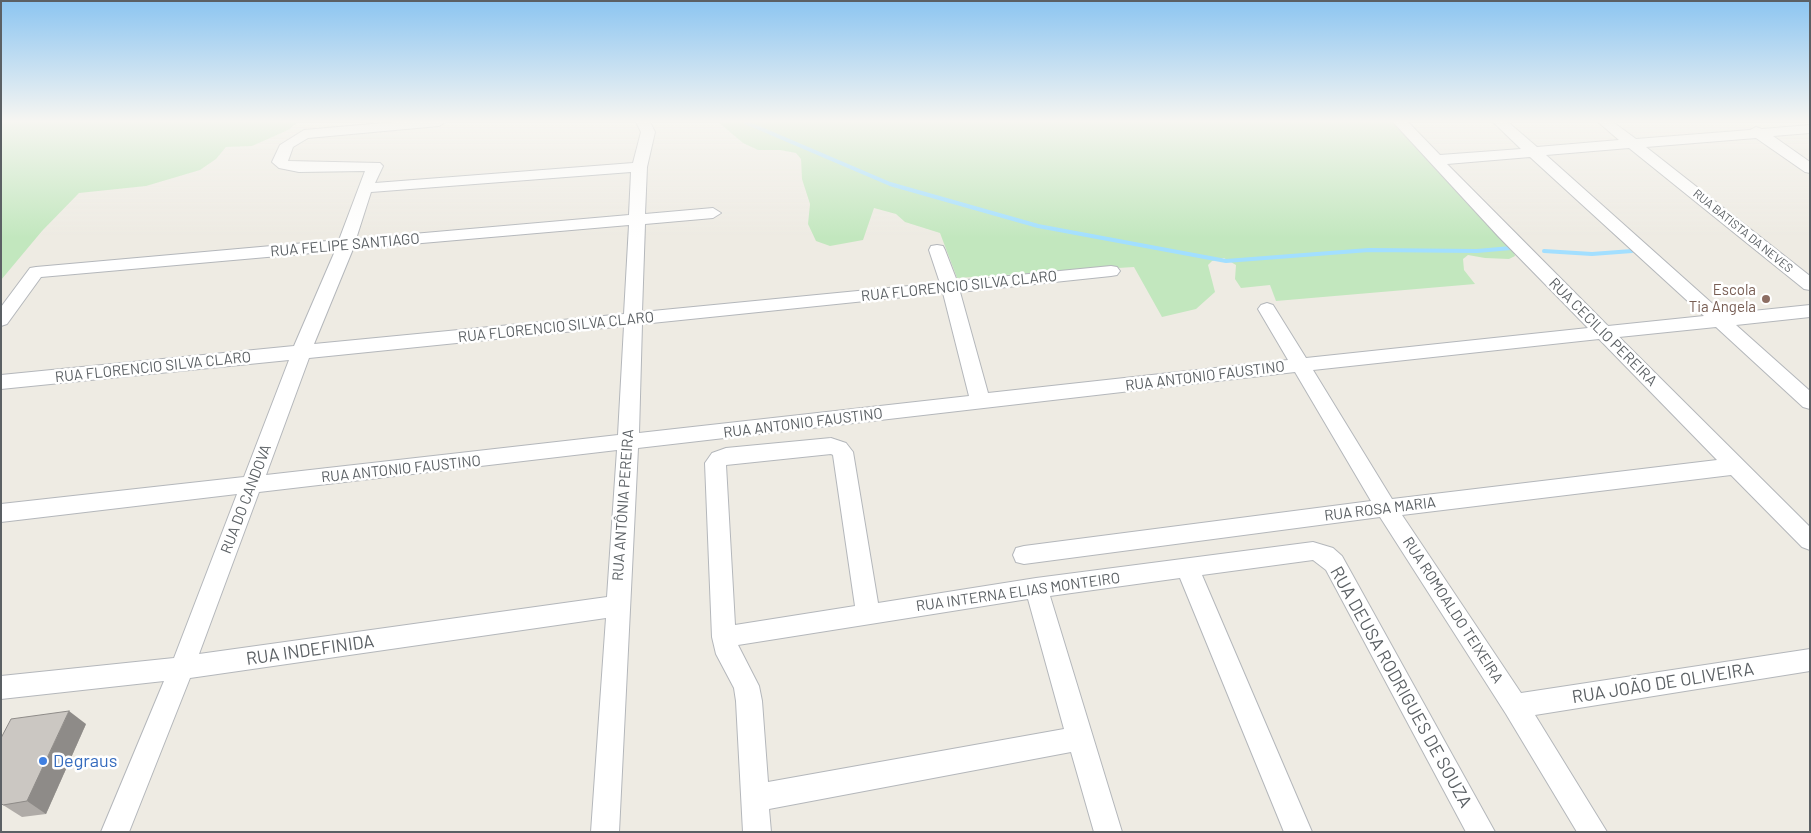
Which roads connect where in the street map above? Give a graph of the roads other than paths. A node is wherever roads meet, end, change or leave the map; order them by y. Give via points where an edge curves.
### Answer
1 (280, 161) edge
2 (642, 161) edge
3 (1439, 161) edge
4 (1543, 161) edge
5 (1654, 161) edge
6 (1798, 161) edge
7 (1810, 169) edge
8 (639, 173) junction
9 (365, 188) junction
10 (713, 213) dead end
11 (637, 219) junction
12 (346, 245) junction
13 (937, 250) dead end
14 (1111, 271) dead end
15 (1810, 285) edge
16 (950, 286) junction
17 (1267, 309) dead end
18 (1810, 311) edge
19 (1, 320) edge
20 (633, 320) junction
21 (1718, 320) junction
22 (1605, 333) junction
23 (301, 353) junction
24 (1299, 365) junction
25 (1, 382) edge
26 (981, 402) junction
27 (1810, 402) edge
28 (628, 443) junction
29 (1736, 466) junction
30 (252, 485) junction
31 (1386, 508) junction
32 (1, 513) edge
33 (1810, 541) edge
34 (1313, 551) joint
35 (1024, 555) dead end
36 (1188, 569) junction
37 (1036, 588) junction
38 (617, 606) junction
39 (868, 615) junction
40 (724, 637) junction
41 (1810, 660) edge
42 (182, 668) junction
43 (1, 688) edge
44 (1515, 706) junction
45 (1081, 738) junction
46 (756, 798) junction
47 (115, 832) edge
48 (604, 832) edge
49 (757, 832) edge
50 (1108, 832) edge
51 (1298, 832) edge
52 (1481, 832) edge
53 (1593, 832) edge

1 - 9 street, RUA DO CANDOVA via 284,165 299,167 375,166
2 - 8 street, RUA ANTÔNIA PEREIRA
3 - 22 street, RUA CECILIO PEREIRA via 1504,233
4 - 21 street
5 - 15 street, RUA BATISTA DA NEVES
6 - 7 street
8 - 9 street
8 - 11 street, RUA ANTÔNIA PEREIRA
9 - 12 street, RUA DO CANDOVA
10 - 11 street, RUA FELIPE SANTIAGO
11 - 12 street, RUA FELIPE SANTIAGO
11 - 20 street, RUA ANTÔNIA PEREIRA
12 - 19 street, RUA FELIPE SANTIAGO via 36,272
12 - 23 street, RUA DO CANDOVA
13 - 16 street
14 - 16 street, RUA FLORENCIO SILVA CLARO
16 - 20 street, RUA FLORENCIO SILVA CLARO
16 - 26 street
17 - 24 street, RUA ROMOALDO TEIXEIRA
18 - 21 street, RUA ANTONIO FAUSTINO
20 - 23 street, RUA FLORENCIO SILVA CLARO
20 - 28 street, RUA ANTÔNIA PEREIRA
21 - 22 street, RUA ANTONIO FAUSTINO
21 - 27 street
22 - 24 street, RUA ANTONIO FAUSTINO
22 - 29 street, RUA CECILIO PEREIRA
23 - 25 street, RUA FLORENCIO SILVA CLARO
23 - 30 street, RUA DO CANDOVA
24 - 26 street, RUA ANTONIO FAUSTINO
24 - 31 street, RUA ROMOALDO TEIXEIRA
26 - 28 street, RUA ANTONIO FAUSTINO
28 - 30 street, RUA ANTONIO FAUSTINO
28 - 38 street, RUA ANTÔNIA PEREIRA
29 - 31 street, RUA ROSA MARIA
29 - 33 street, RUA CECILIO PEREIRA
30 - 32 street, RUA ANTONIO FAUSTINO
30 - 42 street, RUA DO CANDOVA
31 - 35 street, RUA ROSA MARIA
31 - 44 street, RUA ROMOALDO TEIXEIRA
34 - 36 street, RUA INTERNA ELIAS MONTEIRO
34 - 52 street, RUA DEUSA RODRIGUES DE SOUZA via 1334,563
36 - 37 street, RUA INTERNA ELIAS MONTEIRO
36 - 51 street
37 - 39 street, RUA INTERNA ELIAS MONTEIRO
37 - 45 street
38 - 42 street, RUA INDEFINIDA
38 - 48 street, RUA ANTÔNIA PEREIRA
39 - 40 street, RUA INTERNA ELIAS MONTEIRO
39 - 40 street via 843,452 831,446 726,456 715,463
40 - 46 street via 728,654 748,694
41 - 44 street, RUA JOÃO DE OLIVEIRA
42 - 43 street, RUA INDEFINIDA
42 - 47 street, RUA DO CANDOVA
44 - 53 street, RUA ROMOALDO TEIXEIRA
45 - 46 street
45 - 50 street
46 - 49 street

